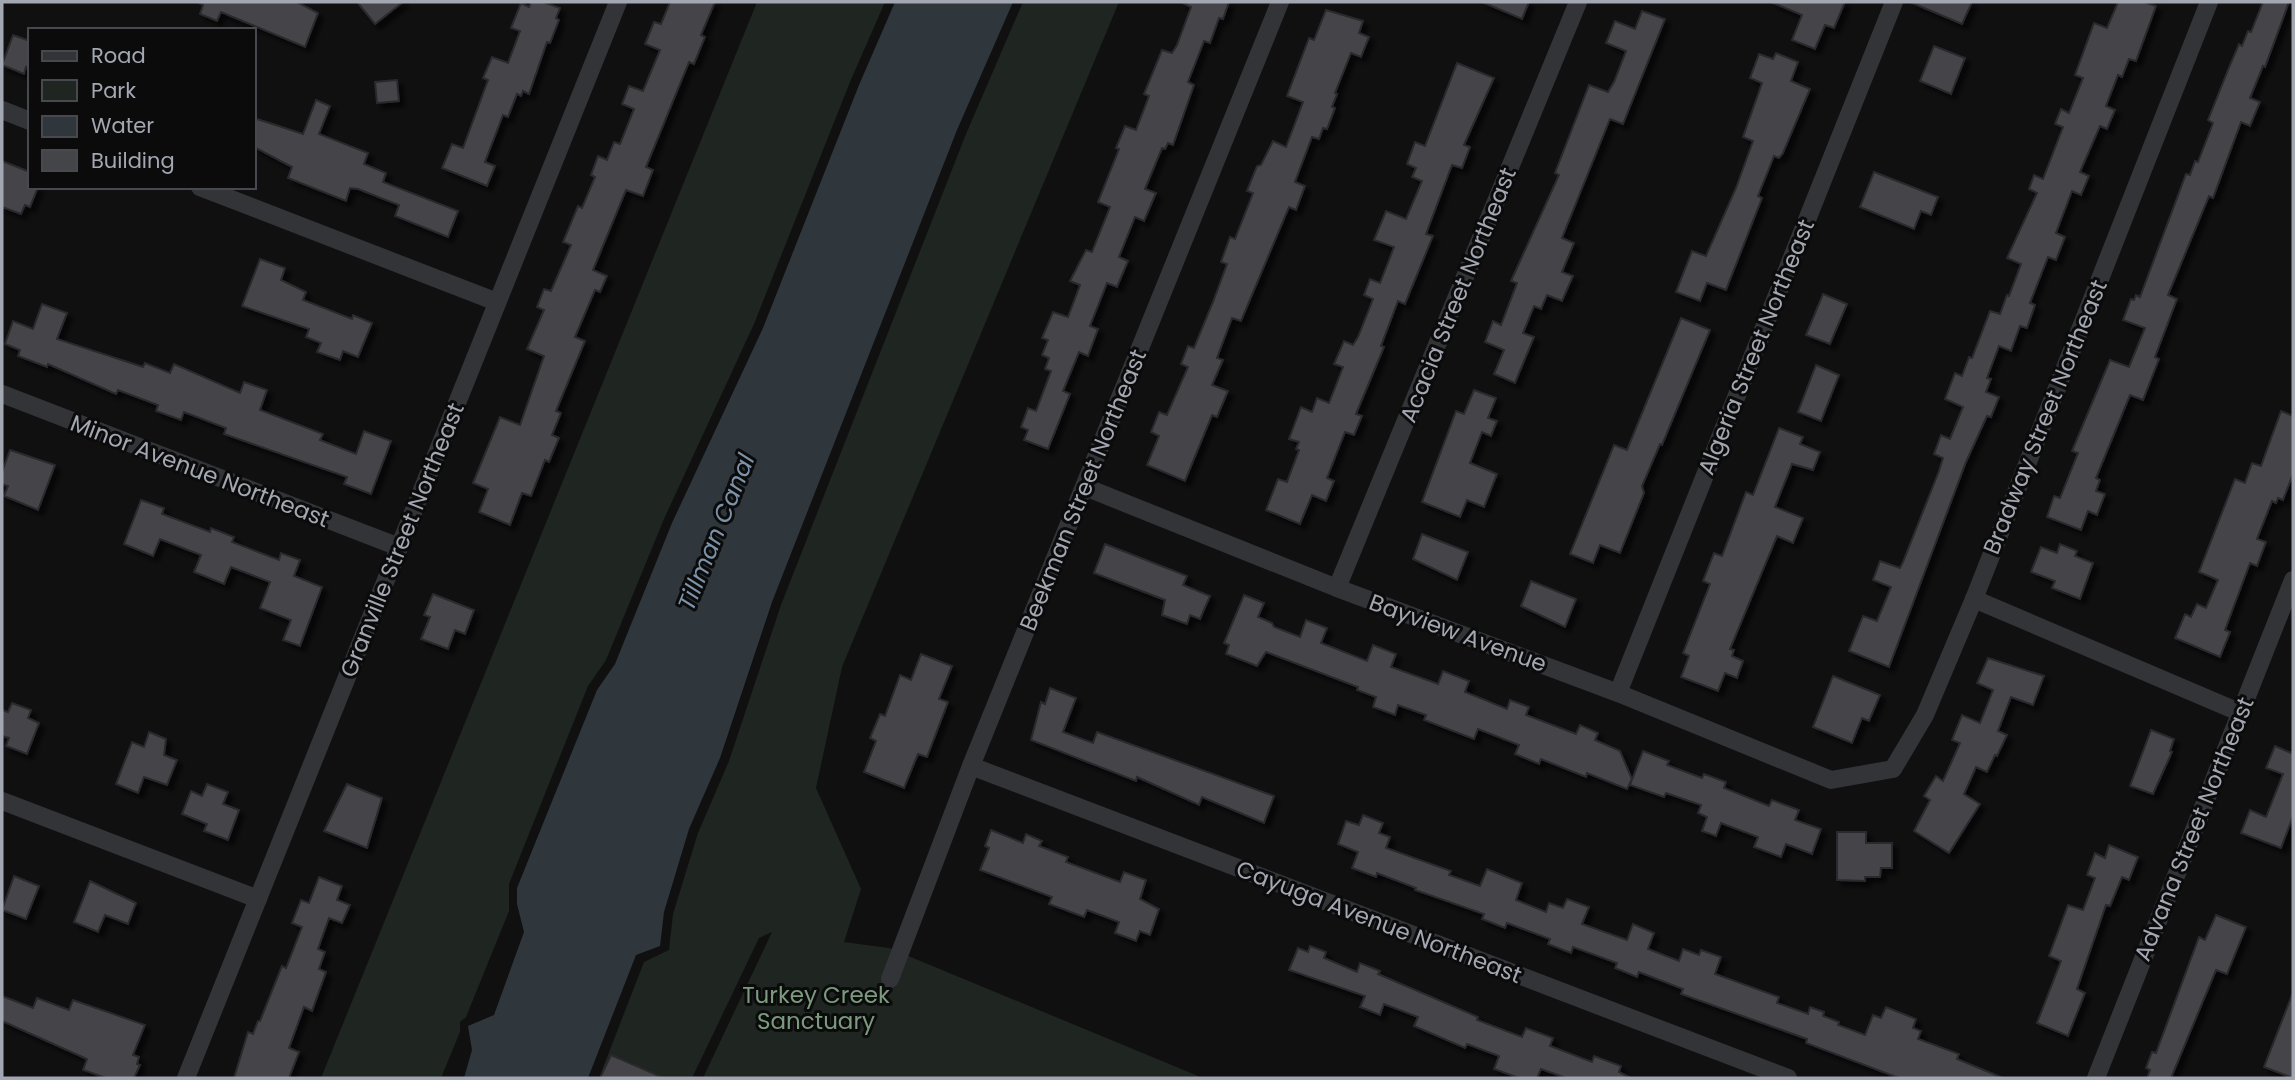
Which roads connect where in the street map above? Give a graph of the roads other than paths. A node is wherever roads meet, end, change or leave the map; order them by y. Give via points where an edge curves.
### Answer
1 (618, 2) edge
2 (1280, 2) edge
3 (1578, 2) edge
4 (1894, 2) edge
5 (2210, 2) edge
6 (2, 110) edge
7 (28, 120) edge
8 (205, 189) edge
9 (497, 302) junction
10 (2, 394) edge
11 (1085, 487) junction
12 (399, 547) junction
13 (2293, 580) edge
14 (1337, 588) junction
15 (1974, 599) junction
16 (1618, 692) junction
17 (2239, 712) junction
18 (971, 766) junction
19 (1831, 780) joint
20 (2, 801) edge
21 (258, 899) junction
22 (890, 979) dead end
23 (186, 1078) edge
24 (1788, 1078) edge
25 (2096, 1078) edge

1 - 9 street, Granville Street Northeast
2 - 11 street, Beekman Street Northeast
3 - 14 street, Acacia Street Northeast
4 - 16 street, Algeria Street Northeast
5 - 15 street, Bradway Street Northeast
6 - 7 street
8 - 9 street
9 - 12 street, Granville Street Northeast
10 - 12 street, Minor Avenue Northeast
11 - 14 street, Bayview Avenue
11 - 18 street, Beekman Street Northeast
12 - 21 street, Granville Street Northeast
13 - 17 street, Advana Street Northeast
14 - 16 street, Bayview Avenue
15 - 17 street
15 - 19 street, Bradway Street Northeast via 1924,715 1893,769
16 - 19 street, Bayview Avenue
17 - 25 street, Advana Street Northeast
18 - 22 street, Beekman Street Northeast
18 - 24 street, Cayuga Avenue Northeast
20 - 21 street
21 - 23 street, Granville Street Northeast

